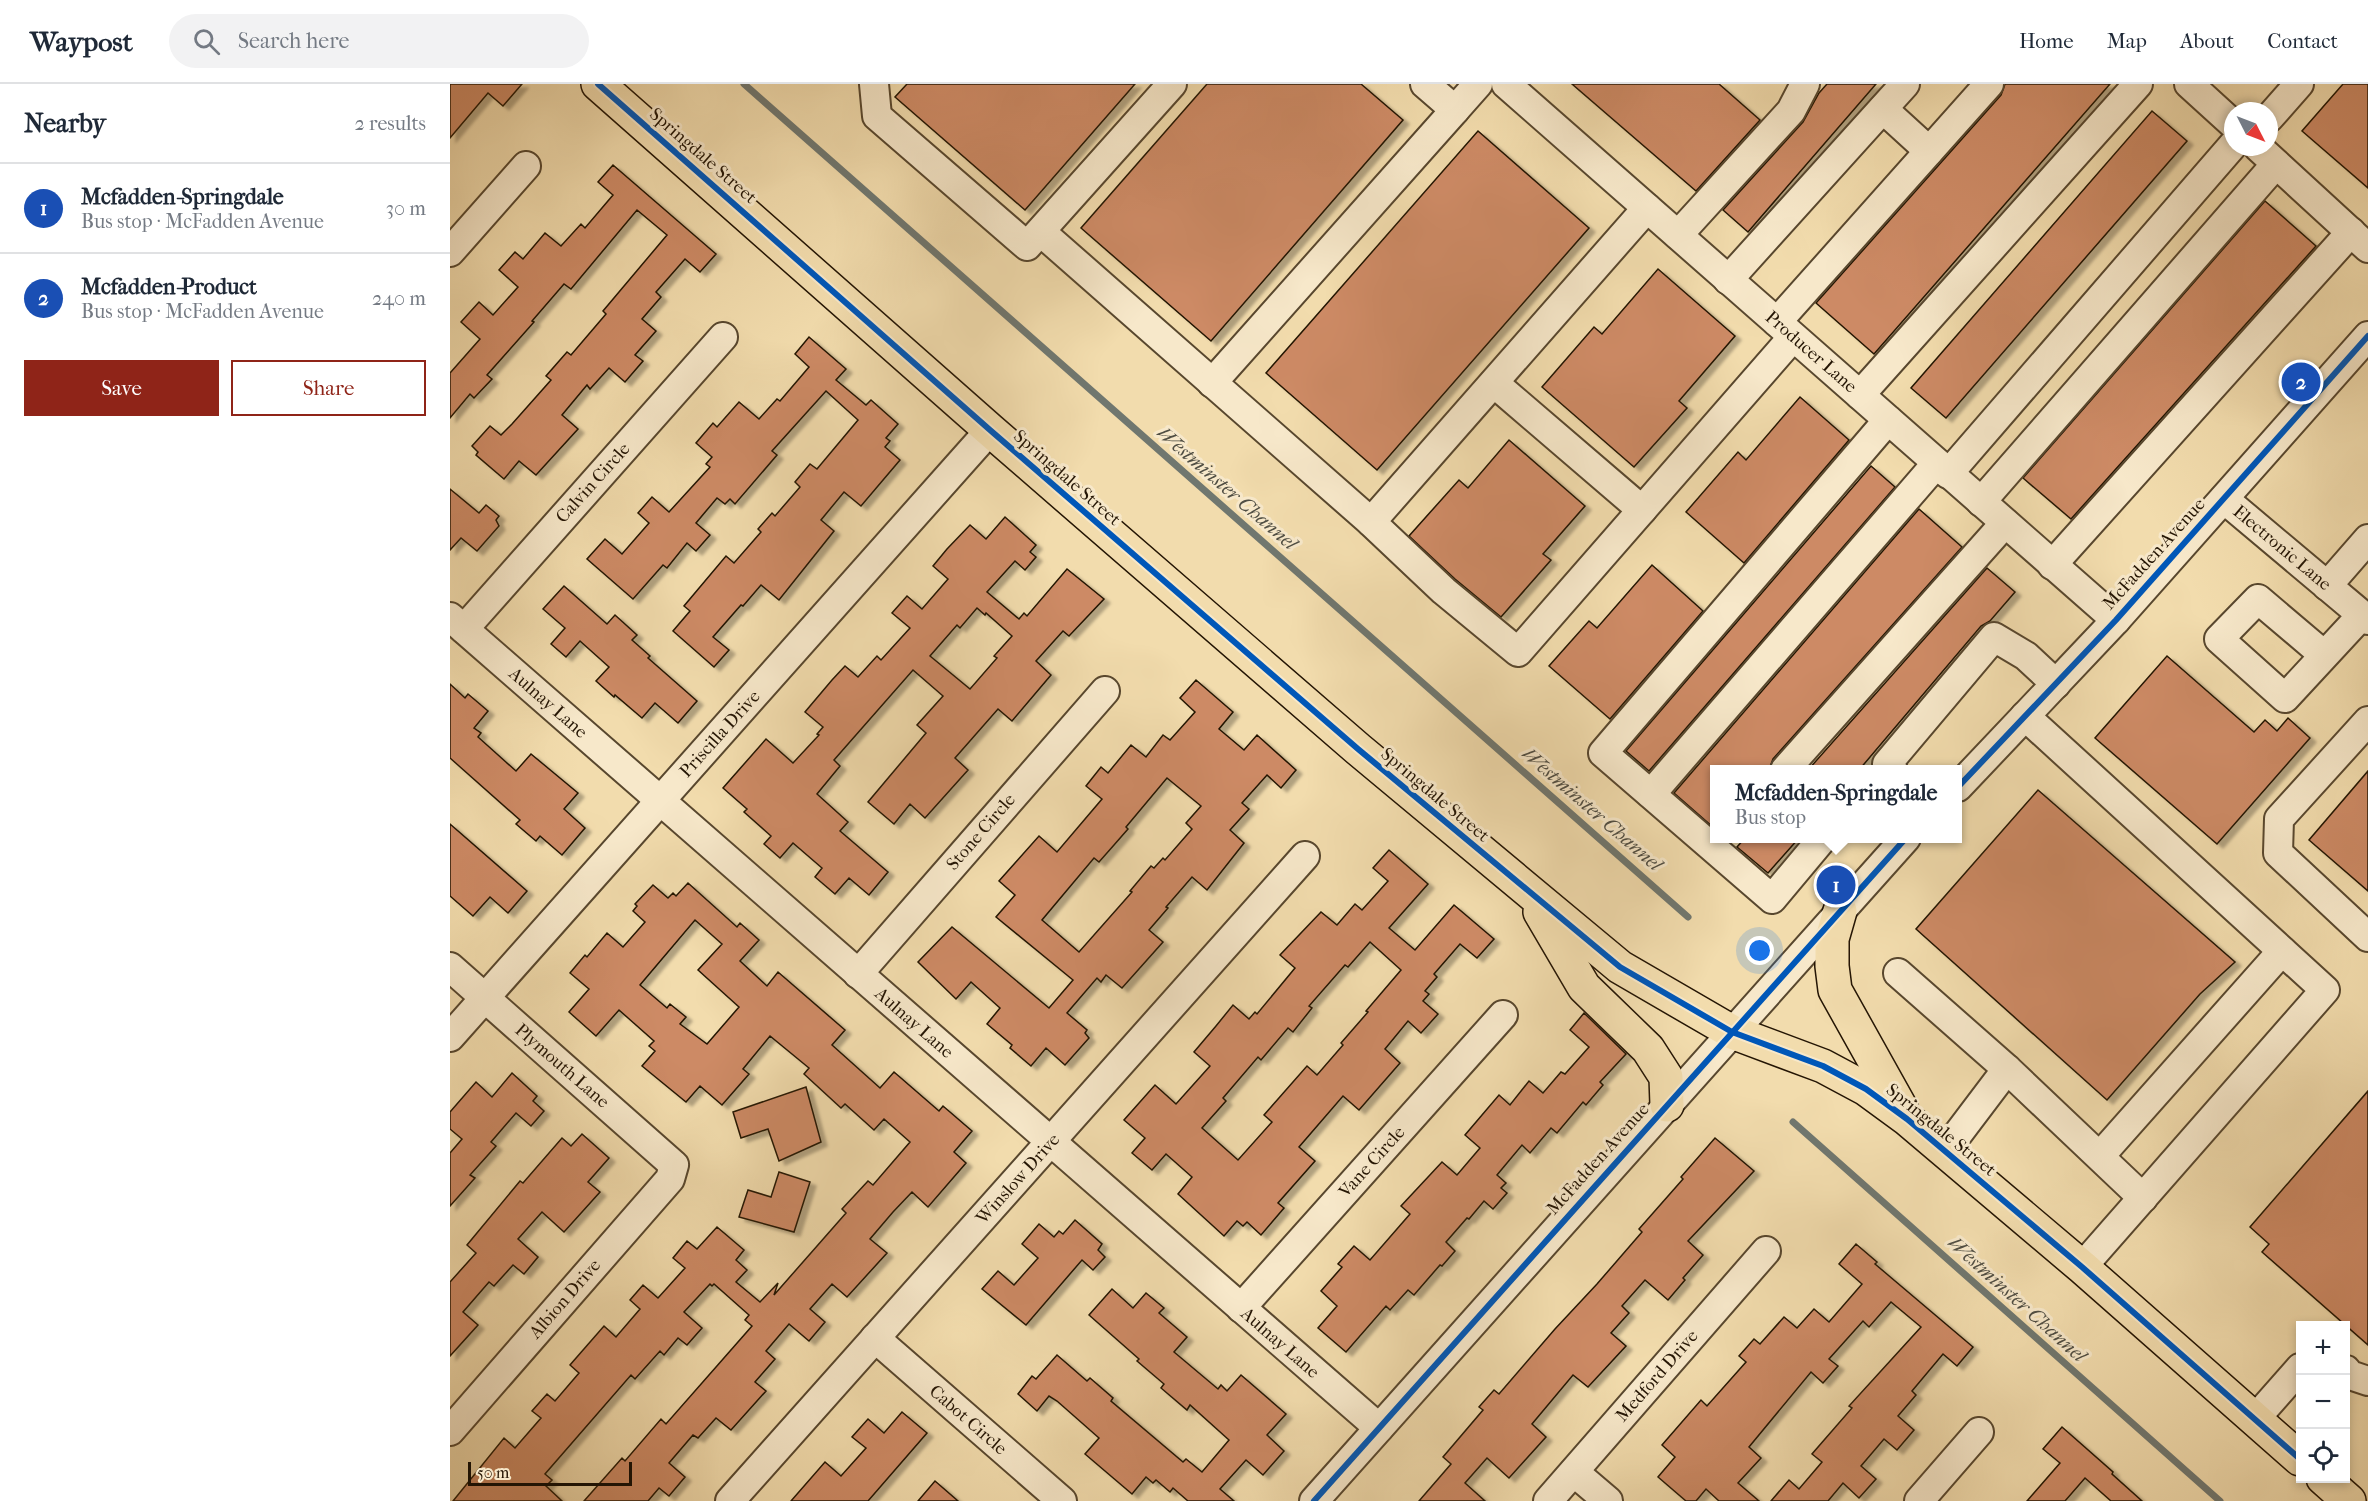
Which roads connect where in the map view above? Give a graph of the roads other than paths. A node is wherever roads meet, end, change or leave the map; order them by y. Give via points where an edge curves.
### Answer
1 (598, 84) edge
2 (874, 84) edge
3 (1172, 84) edge
4 (1425, 84) edge
5 (1478, 84) edge
6 (1506, 84) edge
7 (1805, 84) edge
8 (1905, 84) edge
9 (1989, 84) edge
10 (2138, 84) edge
11 (2189, 84) edge
12 (2298, 84) edge
13 (2278, 107) edge
14 (1883, 109) junction
15 (1455, 110) junction
16 (2224, 116) edge
17 (1929, 151) junction
18 (2224, 155) edge
19 (2266, 156) edge
20 (2268, 156) edge
21 (526, 166) dead end
22 (1647, 208) junction
23 (1041, 232) junction
24 (1678, 236) junction
25 (2360, 240) edge
26 (450, 252) edge
27 (1728, 280) junction
28 (1785, 329) junction
29 (2368, 336) edge
30 (723, 338) dead end
31 (1212, 383) junction
32 (1494, 383) junction
33 (1860, 395) junction
34 (1888, 420) junction
35 (990, 430) junction
36 (1942, 468) junction
37 (2223, 499) junction
38 (1981, 502) junction
39 (1642, 510) junction
40 (1371, 522) junction
41 (2005, 523) junction
42 (2368, 539) edge
43 (2052, 564) junction
44 (2327, 586) junction
45 (2365, 618) edge
46 (2116, 620) junction
47 (457, 623) edge
48 (2324, 655) dead end
49 (2056, 684) junction
50 (1105, 691) dead end
51 (2025, 716) junction
52 (2368, 721) edge
53 (1789, 765) edge
54 (1889, 765) edge
55 (1962, 783) edge
56 (1651, 794) junction
57 (660, 801) junction
58 (1710, 837) edge
59 (1819, 843) edge
60 (1901, 843) edge
61 (1719, 844) edge
62 (1305, 856) dead end
63 (1526, 890) junction
64 (1840, 911) junction
65 (2368, 937) edge
66 (2282, 951) junction
67 (450, 967) edge
68 (1898, 973) dead end
69 (858, 974) junction
70 (485, 998) junction
71 (1503, 1016) dead end
72 (1732, 1032) junction
73 (450, 1037) edge
74 (2007, 1069) junction
75 (1667, 1105) junction
76 (1907, 1119) junction
77 (1050, 1142) junction
78 (1945, 1151) junction
79 (2100, 1156) junction
80 (674, 1165) joint
81 (2143, 1197) junction
82 (1766, 1251) dead end
83 (2082, 1267) junction
84 (1240, 1308) junction
85 (875, 1338) junction
86 (2296, 1374) edge
87 (2350, 1375) edge
88 (2368, 1381) edge
89 (2255, 1419) junction
90 (1379, 1428) junction
91 (450, 1431) edge
92 (1979, 1432) dead end
93 (2296, 1455) edge
94 (1574, 1472) junction
95 (2328, 1483) edge
96 (730, 1501) edge
97 (1062, 1501) edge
98 (1314, 1501) edge
99 (1548, 1501) edge
100 (1608, 1501) edge
101 (1919, 1501) edge
102 (2349, 1501) edge

1 - 35 main road, Springdale Street
2 - 23 street via 877,116 1027,246
3 - 23 street
4 - 15 street
5 - 15 street
6 - 22 street, Producer Lane
7 - 24 street via 1791,111
8 - 14 street
9 - 17 street
10 - 33 street
11 - 16 street
12 - 13 street
14 - 17 street
14 - 27 street
15 - 31 street
17 - 28 street
18 - 36 street
19 - 38 street
20 - 25 street
21 - 26 street
22 - 24 street, Producer Lane
22 - 32 street
23 - 31 street
24 - 27 street, Producer Lane
25 - 43 street
27 - 28 street, Producer Lane
28 - 33 street, Producer Lane
28 - 39 street
29 - 37 street, McFadden Avenue
30 - 47 street, Calvin Circle
31 - 40 street
32 - 39 street
32 - 40 street
33 - 34 street, Producer Lane
34 - 36 street, Producer Lane
34 - 56 street via 1603,753
35 - 57 street, Priscilla Drive
35 - 63 main road, Springdale Street
36 - 38 street, Producer Lane
36 - 56 street
37 - 44 street, Electronic Lane
37 - 46 street, McFadden Avenue
38 - 41 street, Producer Lane
39 - 40 street via 1518,652 1444,591
41 - 43 street, Producer Lane
41 - 53 street
42 - 44 street
43 - 46 street, Producer Lane
44 - 45 street, Electronic Lane
45 - 48 street
46 - 49 street, McFadden Avenue
47 - 57 street, Aulnay Lane
49 - 51 street, McFadden Avenue
49 - 54 street via 2026,656 1994,637
50 - 69 street, Stone Circle
51 - 55 street, McFadden Avenue
51 - 66 street
52 - 65 street via 2279,819 2278,854
56 - 58 street
57 - 69 street, Aulnay Lane
57 - 70 street, Priscilla Drive
59 - 61 street via 1772,899
60 - 64 street, McFadden Avenue
62 - 77 street, Winslow Drive
63 - 72 main road, Springdale Street via 1620,967
63 - 75 main road via 1584,987 1648,1048 1666,1077
64 - 72 street, McFadden Avenue
64 - 76 main road via 1832,939 1835,990
66 - 79 street
66 - 81 street via 2325,990
67 - 70 street, Plymouth Lane
68 - 74 street
69 - 77 street, Aulnay Lane
70 - 73 street, Priscilla Drive
70 - 80 street, Plymouth Lane
71 - 84 street, Vane Circle
72 - 75 street, McFadden Avenue
72 - 76 main road, Springdale Street via 1823,1066 1866,1089
74 - 78 street
74 - 79 street
75 - 90 street, McFadden Avenue
76 - 78 main road, Springdale Street
77 - 84 street, Aulnay Lane
77 - 85 street, Winslow Drive
78 - 83 main road, Springdale Street
79 - 81 street
80 - 91 street, Albion Drive via 670,1179
81 - 83 street
82 - 94 street, Medford Drive
83 - 89 main road, Springdale Street
84 - 90 street, Aulnay Lane
85 - 96 street, Winslow Drive
85 - 97 street, Cabot Circle
86 - 89 street
87 - 88 street
89 - 93 main road, Springdale Street
90 - 98 street, McFadden Avenue
92 - 101 street
94 - 99 street, Medford Drive
94 - 100 street
95 - 102 main road

